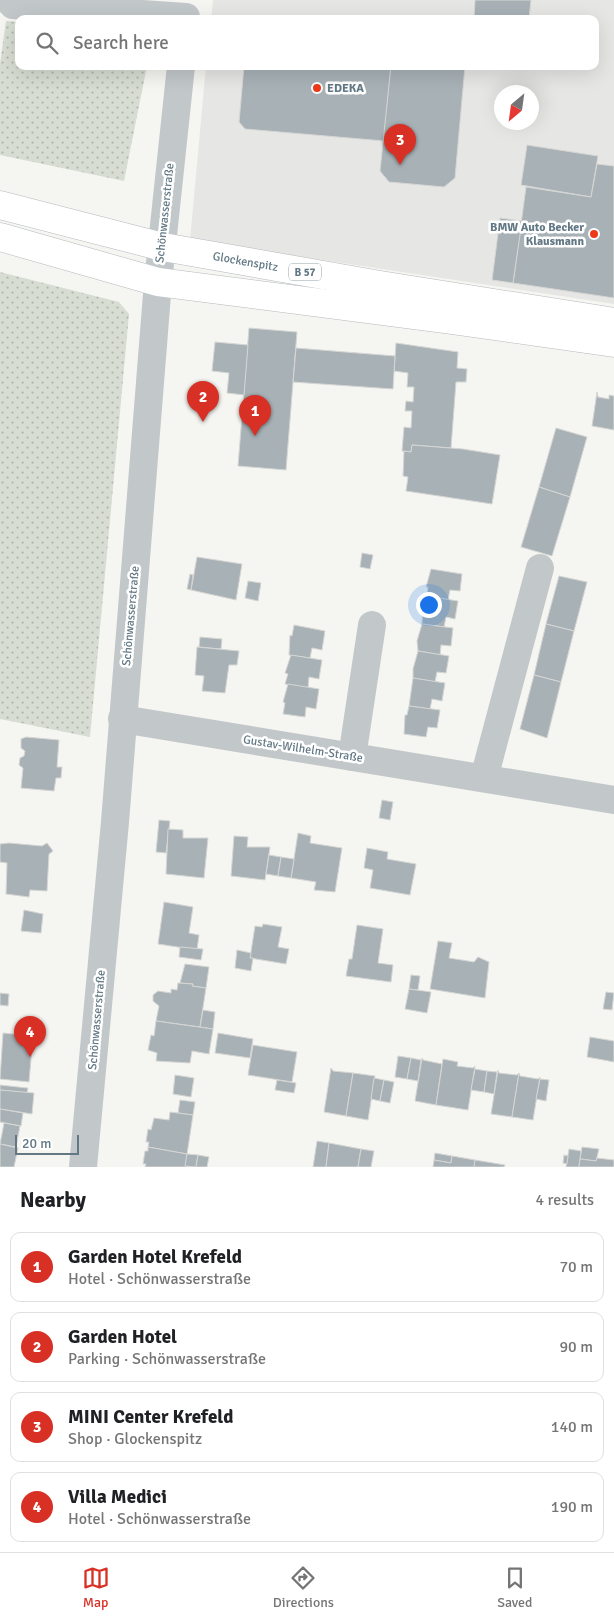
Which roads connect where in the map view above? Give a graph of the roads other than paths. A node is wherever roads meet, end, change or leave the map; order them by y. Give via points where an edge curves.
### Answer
1 (8, 0) edge
2 (88, 5) edge
3 (187, 12) edge
4 (181, 70) edge
5 (0, 206) edge
6 (0, 237) edge
7 (163, 247) junction
8 (158, 282) junction
9 (614, 322) edge
10 (614, 343) edge
11 (540, 568) dead end
12 (372, 625) dead end
13 (122, 719) junction
14 (352, 757) junction
15 (484, 778) junction
16 (614, 800) edge
17 (84, 1167) edge

1 - 2 street via 13,5
2 - 3 street
4 - 7 street, Schönwasserstraße
5 - 7 main road, Glockenspitz / B 57
6 - 8 main road, B 57
7 - 8 street, Schönwasserstraße
7 - 9 main road, Glockenspitz / B 57 via 380,286
8 - 10 main road, B 57
8 - 13 street, Schönwasserstraße
11 - 15 street
12 - 14 street
13 - 14 street, Gustav-Wilhelm-Straße
13 - 17 street, Schönwasserstraße
14 - 15 street, Gustav-Wilhelm-Straße
15 - 16 street, Gustav-Wilhelm-Straße

